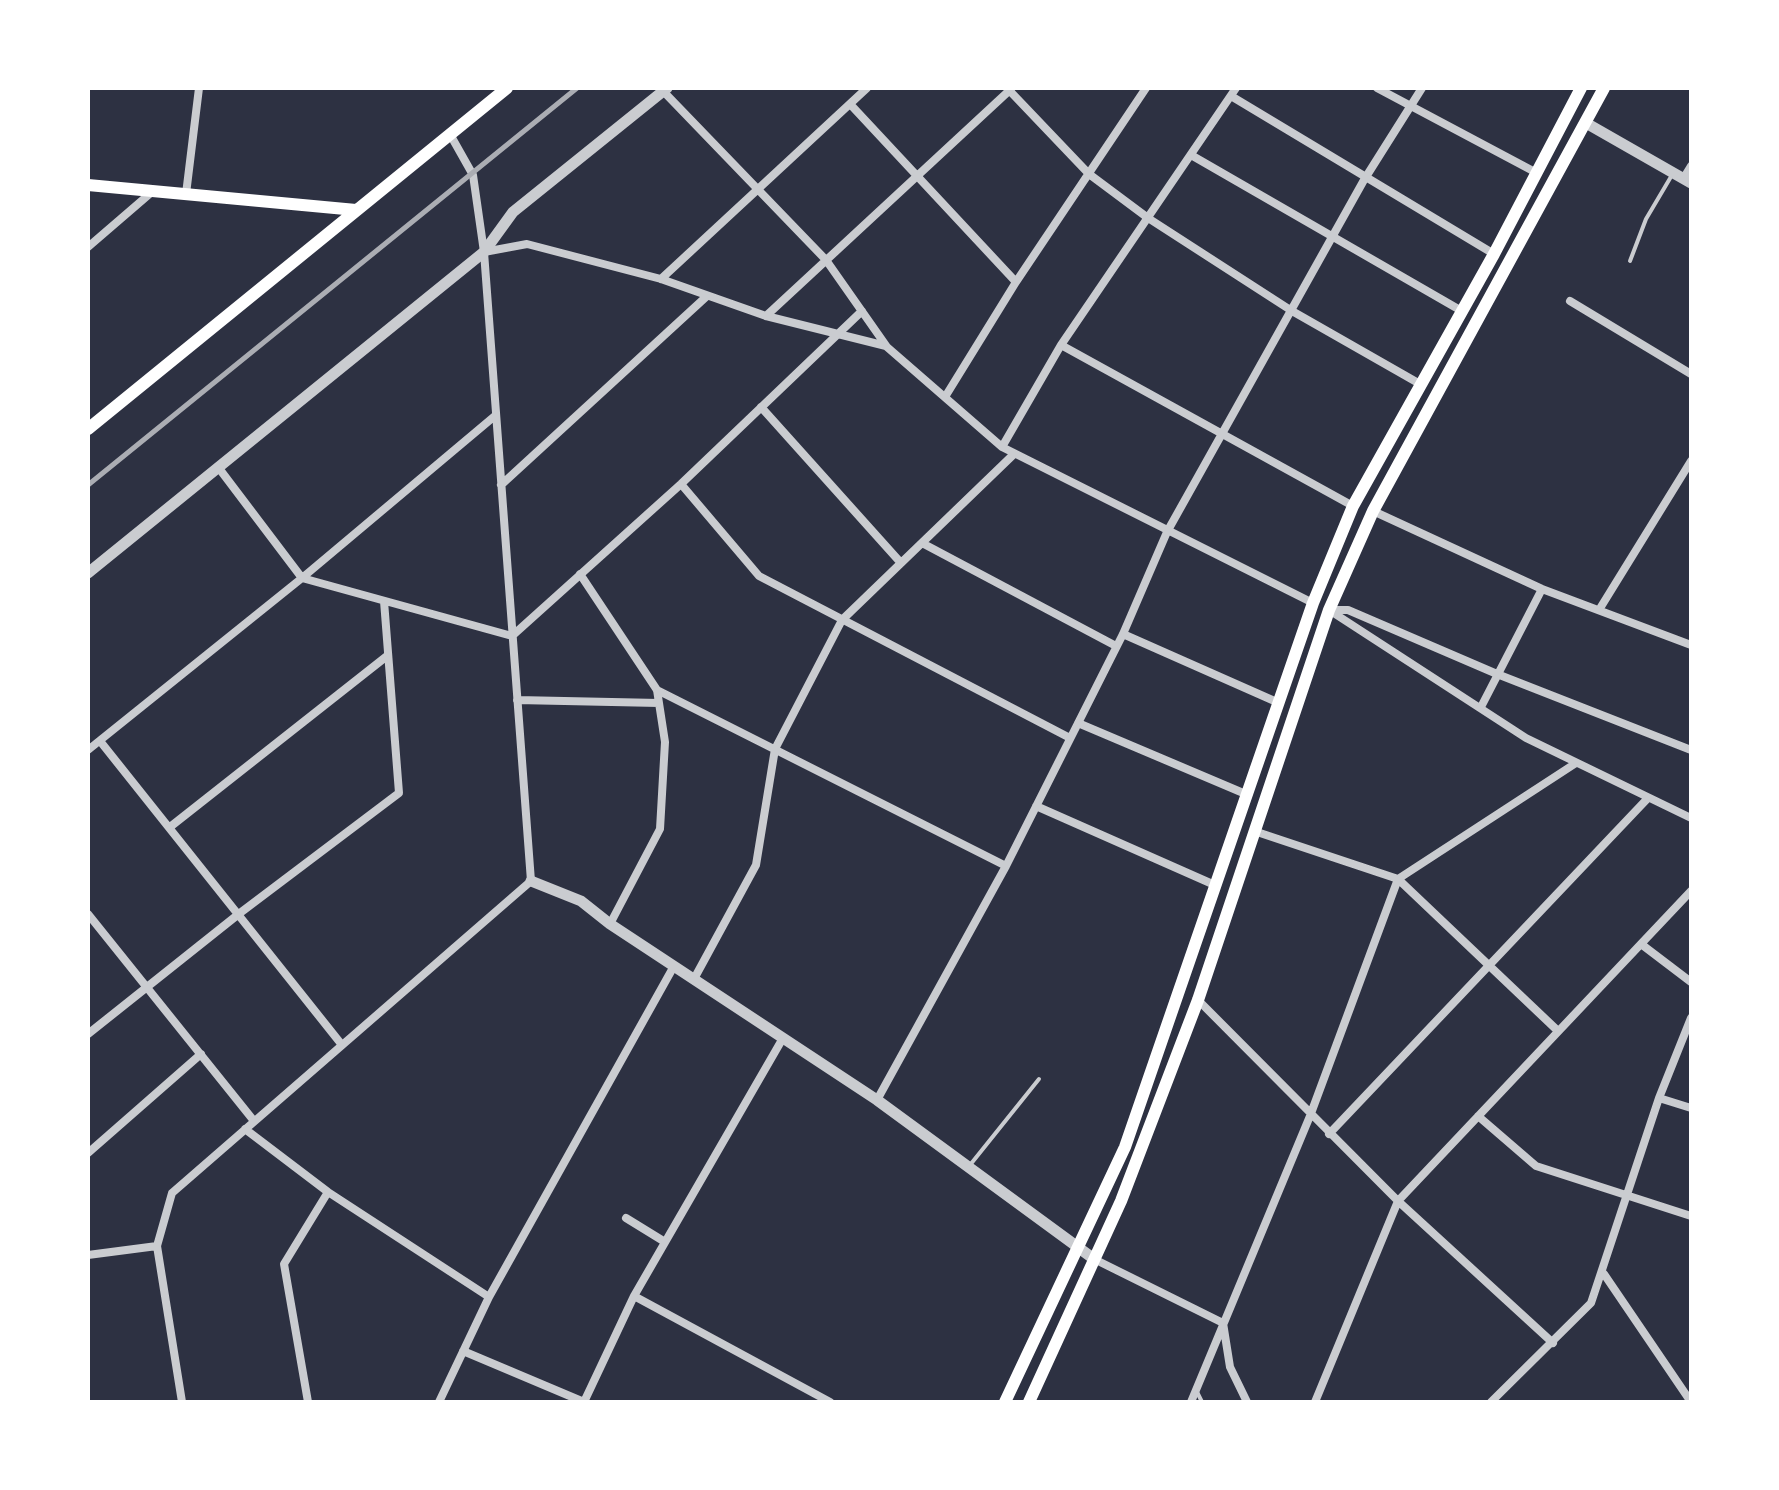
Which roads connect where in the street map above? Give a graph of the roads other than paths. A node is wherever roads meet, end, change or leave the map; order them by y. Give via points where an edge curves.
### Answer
1 (199, 88) edge
2 (507, 88) edge
3 (867, 88) edge
4 (1146, 88) edge
5 (1377, 88) edge
6 (1422, 88) edge
7 (1581, 88) edge
8 (1604, 88) edge
9 (665, 89) edge
10 (1009, 89) edge
11 (1233, 92) edge
12 (850, 104) junction
13 (1411, 108) junction
14 (1586, 123) junction
15 (451, 136) junction
16 (1191, 155) junction
17 (1691, 166) edge
18 (1535, 172) junction
19 (1089, 174) junction
20 (916, 175) junction
21 (1682, 178) edge
22 (1364, 180) junction
23 (88, 185) edge
24 (758, 189) junction
25 (154, 191) junction
26 (186, 194) junction
27 (356, 210) junction
28 (1148, 218) junction
29 (1333, 238) junction
30 (88, 247) edge
31 (484, 252) junction
32 (1494, 254) junction
33 (826, 260) junction
34 (1630, 261) dead end
35 (661, 279) junction
36 (1016, 282) junction
37 (707, 296) junction
38 (1570, 301) dead end
39 (1460, 310) junction
40 (862, 311) junction
41 (1292, 311) junction
42 (766, 316) junction
43 (837, 334) junction
44 (1061, 345) junction
45 (887, 347) junction
46 (1691, 374) edge
47 (1420, 384) junction
48 (945, 397) junction
49 (761, 407) junction
50 (496, 415) junction
51 (88, 429) edge
52 (1222, 432) junction
53 (1002, 447) junction
54 (1014, 454) junction
55 (1691, 461) edge
56 (218, 467) junction
57 (681, 484) junction
58 (501, 485) junction
59 (1353, 506) junction
60 (1373, 511) junction
61 (1167, 532) junction
62 (922, 543) junction
63 (901, 563) junction
64 (88, 573) edge
65 (580, 574) junction
66 (302, 578) junction
67 (1542, 589) junction
68 (384, 601) junction
69 (1313, 603) junction
70 (1329, 610) junction
71 (1599, 610) junction
72 (842, 620) junction
73 (1123, 634) junction
74 (512, 636) junction
75 (1691, 645) edge
76 (1116, 646) junction
77 (387, 656) junction
78 (1497, 674) junction
79 (657, 690) junction
80 (517, 700) junction
81 (659, 703) junction
82 (1279, 703) junction
83 (1481, 707) junction
84 (1078, 723) junction
85 (1070, 738) junction
86 (100, 741) junction
87 (775, 749) junction
88 (88, 750) edge
89 (1691, 750) edge
90 (1576, 763) junction
91 (1248, 795) junction
92 (1648, 798) junction
93 (1036, 806) junction
94 (1691, 818) edge
95 (170, 827) junction
96 (1257, 832) junction
97 (1006, 866) junction
98 (1398, 879) junction
99 (531, 881) junction
100 (1217, 886) junction
101 (1691, 891) edge
102 (240, 913) junction
103 (88, 914) edge
104 (610, 924) junction
105 (1641, 944) junction
106 (674, 966) junction
107 (1490, 966) junction
108 (694, 979) junction
109 (1691, 982) edge
110 (147, 987) junction
111 (1198, 1000) junction
112 (1691, 1018) edge
113 (1558, 1031) junction
114 (88, 1034) edge
115 (783, 1038) junction
116 (342, 1045) junction
117 (201, 1054) junction
118 (1039, 1079) dead end
119 (1659, 1098) junction
120 (877, 1100) junction
121 (1691, 1108) edge
122 (1310, 1116) junction
123 (1478, 1116) junction
124 (254, 1121) junction
125 (245, 1129) junction
126 (1329, 1134) junction
127 (88, 1153) edge
128 (969, 1167) junction
129 (328, 1192) junction
130 (1627, 1194) junction
131 (1398, 1201) junction
132 (1691, 1216) edge
133 (626, 1218) dead end
134 (665, 1242) junction
135 (157, 1246) junction
136 (1080, 1247) junction
137 (88, 1255) edge
138 (1094, 1259) junction
139 (1604, 1274) junction
140 (634, 1296) junction
141 (489, 1297) junction
142 (1223, 1323) junction
143 (1553, 1343) junction
144 (463, 1351) junction
145 (1687, 1388) edge
146 (1196, 1390) junction
147 (182, 1402) edge
148 (308, 1402) edge
149 (439, 1402) edge
150 (584, 1402) edge
151 (830, 1402) edge
152 (1005, 1402) edge
153 (1029, 1402) edge
154 (1191, 1402) edge
155 (1202, 1402) edge
156 (1247, 1402) edge
157 (1315, 1402) edge
158 (1491, 1402) edge
159 (1691, 1402) edge

1 - 26 street
2 - 15 main road
3 - 12 street
4 - 19 street
5 - 13 street
6 - 13 street
7 - 18 main road
8 - 14 main road
9 - 24 street
9 - 31 street via 513,212
10 - 19 street
10 - 20 street
11 - 16 street
11 - 22 street
12 - 20 street
12 - 24 street
13 - 18 street
13 - 22 street
14 - 21 street
14 - 60 main road
15 - 27 main road
15 - 31 street via 473,175
16 - 28 street
16 - 29 street
17 - 21 street
18 - 32 main road
19 - 28 street
19 - 36 street
20 - 33 street
20 - 36 street
21 - 34 lane via 1646,219
22 - 29 street
22 - 32 street
23 - 25 main road
24 - 33 street
24 - 35 street
25 - 26 main road
25 - 30 street
26 - 27 main road
27 - 51 main road
28 - 41 street
28 - 44 street
29 - 39 street
29 - 41 street
31 - 35 street via 527,244
31 - 50 street
31 - 56 street
32 - 39 main road
33 - 40 street
33 - 42 street
35 - 37 street
36 - 48 street
37 - 42 street
37 - 58 street
38 - 46 street
39 - 47 main road
40 - 43 street
40 - 45 street
41 - 47 street
41 - 52 street
42 - 43 street
43 - 45 street
43 - 49 street
44 - 52 street
44 - 53 street
45 - 48 street
47 - 59 main road
48 - 53 street
49 - 57 street
49 - 63 street
50 - 58 street
50 - 66 street
52 - 59 street
52 - 61 street
53 - 54 street
54 - 61 street
54 - 62 street
55 - 71 street
56 - 64 street
56 - 66 street
57 - 65 street
57 - 72 street via 759,576
58 - 74 street
59 - 69 main road
60 - 67 street
60 - 70 main road
61 - 69 street
61 - 73 street
62 - 63 street
62 - 76 street
63 - 72 street
65 - 74 street
65 - 79 street
66 - 68 street
66 - 86 street
67 - 71 street
67 - 78 street
68 - 74 street
68 - 77 street
69 - 70 street
69 - 82 main road
70 - 78 street via 1348,610
70 - 83 street
70 - 96 main road
71 - 75 street
72 - 85 street
72 - 87 street
73 - 76 street
73 - 82 street
74 - 80 street
76 - 84 street
77 - 95 street
77 - 102 street via 399,793
78 - 83 street
78 - 89 street
79 - 81 street
79 - 87 street
80 - 81 street
80 - 99 street
81 - 104 street via 665,742 660,829
82 - 91 main road
83 - 90 street
84 - 85 street
84 - 91 street
85 - 93 street
86 - 88 street
86 - 95 street
87 - 97 street
87 - 108 street via 756,865
90 - 92 street
90 - 98 street
91 - 100 main road
92 - 94 street
92 - 107 street
93 - 97 street
93 - 100 street
95 - 102 street
96 - 98 street
96 - 111 main road
97 - 120 street
98 - 107 street
98 - 122 street
99 - 104 street via 581,901
99 - 116 street
100 - 136 main road via 1125,1147
101 - 105 street
102 - 110 street
102 - 116 street
103 - 110 street
104 - 106 street
105 - 109 street
105 - 113 street
106 - 108 street
106 - 141 street
107 - 113 street
107 - 126 street
108 - 115 street
110 - 114 street
110 - 117 street
111 - 122 street
111 - 138 main road
112 - 119 street
113 - 123 street
115 - 120 street
115 - 134 street
116 - 124 street
117 - 124 street
117 - 127 street
118 - 128 lane
119 - 121 street
119 - 130 street
120 - 128 street
122 - 126 street
122 - 142 street
123 - 130 street via 1536,1166
123 - 131 street
124 - 125 street
125 - 129 street
125 - 135 street via 172,1193
126 - 131 street
128 - 136 street
129 - 141 street
129 - 148 street via 284,1264
130 - 132 street
130 - 139 street
131 - 143 street
131 - 157 street
133 - 134 street
134 - 140 street
135 - 137 street
135 - 147 street
136 - 138 street
136 - 152 main road
138 - 142 street
138 - 153 main road
139 - 143 street via 1591,1303
139 - 145 street
140 - 150 street
140 - 151 street
141 - 144 street
142 - 146 street
142 - 156 street via 1230,1367
143 - 158 street
144 - 149 street
144 - 150 street
145 - 159 street
146 - 154 street
146 - 155 lane

